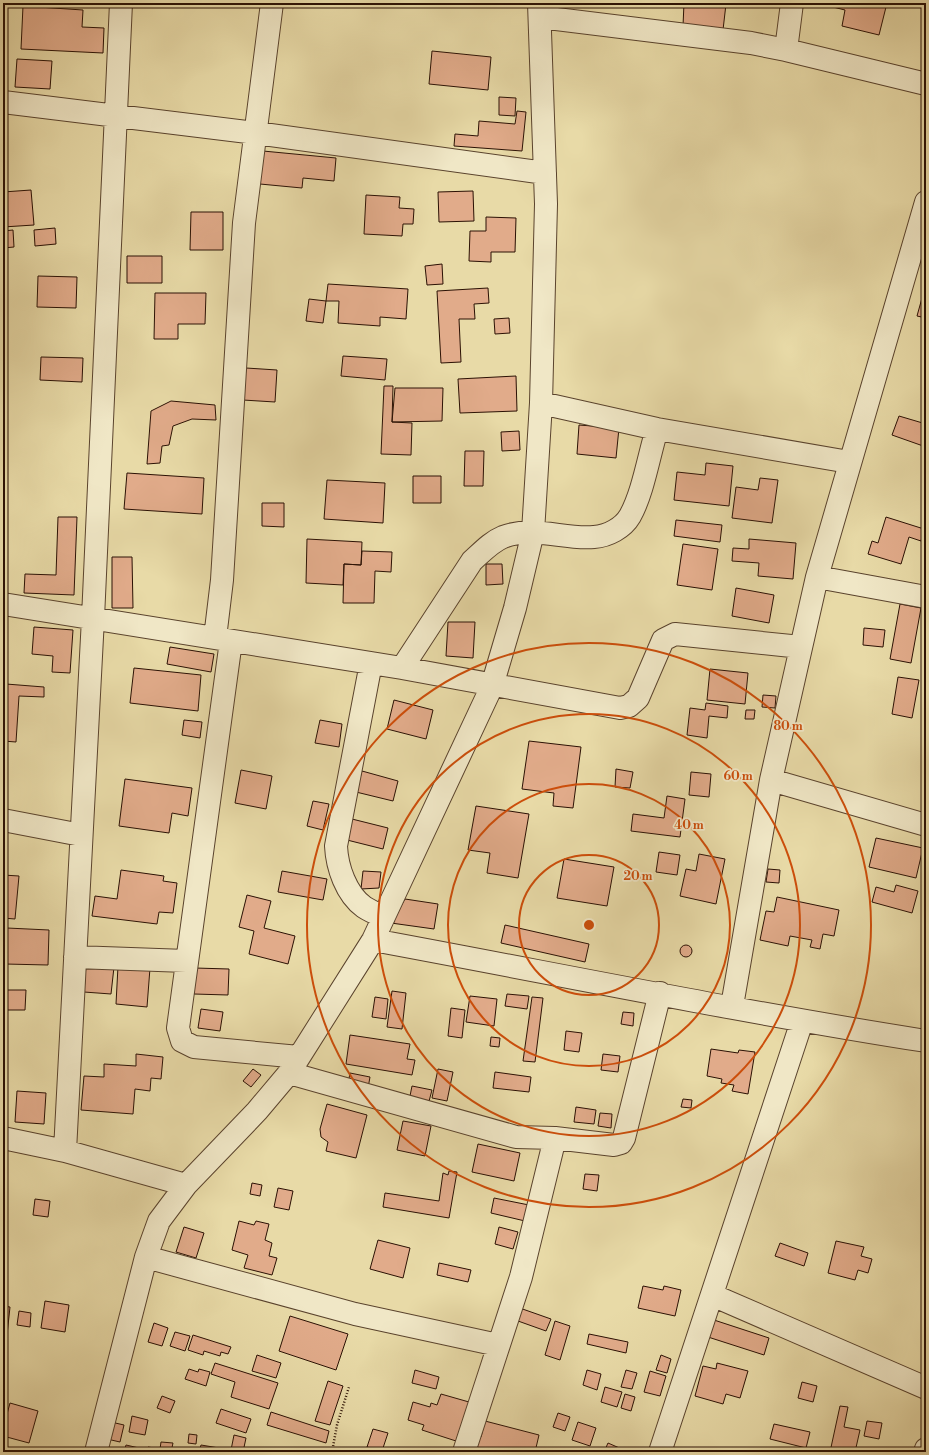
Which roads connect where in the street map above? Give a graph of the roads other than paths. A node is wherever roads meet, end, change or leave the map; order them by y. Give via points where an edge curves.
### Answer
1 (121, 3) edge
2 (272, 3) edge
3 (792, 3) edge
4 (540, 10) edge
5 (786, 50) junction
6 (926, 84) edge
7 (3, 102) edge
8 (115, 115) junction
9 (256, 133) junction
10 (545, 173) junction
11 (926, 202) edge
12 (541, 403) junction
13 (657, 429) junction
14 (849, 462) junction
15 (534, 532) junction
16 (816, 577) junction
17 (926, 597) edge
18 (3, 604) edge
19 (93, 618) junction
20 (223, 639) junction
21 (801, 647) junction
22 (371, 663) junction
23 (402, 668) junction
24 (492, 686) junction
25 (771, 780) junction
26 (3, 820) edge
27 (926, 825) edge
28 (81, 835) junction
29 (384, 917) junction
30 (373, 940) junction
31 (75, 957) junction
32 (186, 961) junction
33 (660, 993) junction
34 (732, 1006) junction
35 (802, 1021) junction
36 (926, 1041) edge
37 (294, 1065) junction
38 (3, 1138) edge
39 (555, 1138) junction
40 (65, 1151) junction
41 (186, 1185) junction
42 (146, 1257) junction
43 (712, 1294) junction
44 (498, 1345) junction
45 (926, 1388) edge
46 (926, 1449) edge
47 (96, 1452) edge
48 (464, 1452) edge
49 (660, 1452) edge
50 (925, 1452) edge

1 - 8 street
2 - 9 street
3 - 5 street
4 - 5 street
4 - 10 street
5 - 6 street
7 - 8 street
8 - 9 street
8 - 19 street
9 - 10 street
9 - 20 street via 244,223 222,580
10 - 12 street
11 - 14 street
12 - 13 street
12 - 15 street
13 - 14 street
13 - 15 street via 635,505 629,518 614,532 594,537
14 - 16 street
15 - 23 street via 504,537 487,546 472,561
15 - 24 street via 516,608
16 - 17 street
16 - 21 street
18 - 19 street
19 - 20 street
19 - 28 street
20 - 22 street
20 - 32 street
21 - 24 street via 675,634 663,640 638,698 629,706 620,708
21 - 25 street
22 - 23 street
22 - 29 street via 336,846 337,859 344,880 353,896 364,907
23 - 24 street
24 - 29 street
25 - 27 street
25 - 34 street
26 - 28 street
28 - 31 street
29 - 30 street
30 - 33 street
30 - 37 street
31 - 32 street
31 - 40 street
32 - 37 street via 178,1028 182,1041 194,1047
33 - 34 street
33 - 39 street via 621,1143 614,1145
34 - 35 street
35 - 36 street
35 - 43 street
37 - 39 street via 516,1137
37 - 41 street via 257,1111
38 - 40 street
39 - 44 street via 525,1263
40 - 41 street
41 - 42 street via 159,1221
42 - 44 street via 355,1314
42 - 47 street
43 - 45 street
43 - 49 street
44 - 48 street
46 - 50 street

